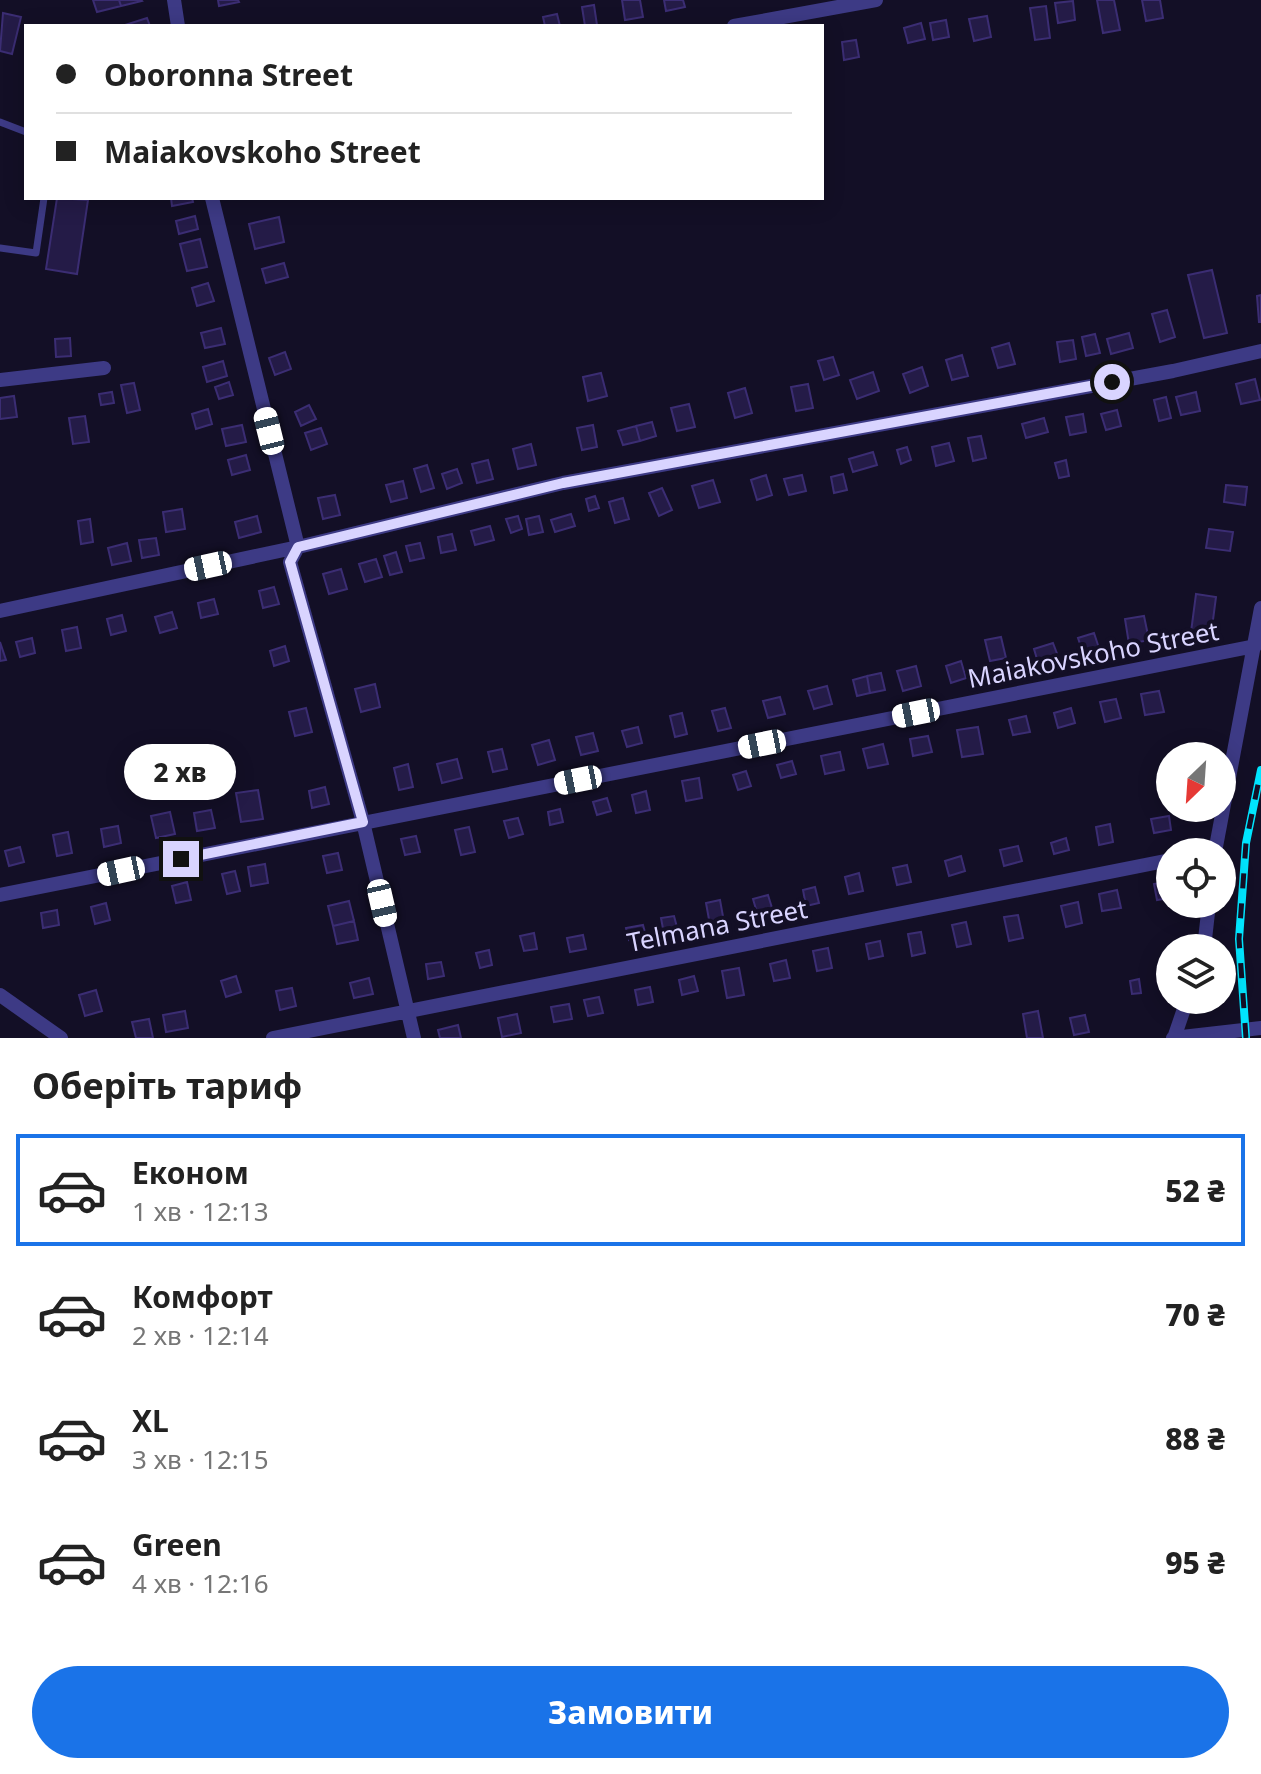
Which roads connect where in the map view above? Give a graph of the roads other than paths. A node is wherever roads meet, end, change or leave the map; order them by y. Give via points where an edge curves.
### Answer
1 (174, 0) edge
2 (876, 0) edge
3 (178, 24) edge
4 (745, 24) edge
5 (0, 122) edge
6 (24, 131) edge
7 (44, 200) edge
8 (212, 200) edge
9 (0, 248) edge
10 (1261, 351) edge
11 (104, 368) dead end
12 (0, 380) edge
13 (298, 547) junction
14 (1261, 608) edge
15 (0, 611) edge
16 (1255, 646) junction
17 (363, 822) junction
18 (1217, 838) edge
19 (1156, 863) edge
20 (0, 895) edge
21 (0, 995) edge
22 (408, 1010) junction
23 (1182, 1014) edge
24 (1261, 1028) edge
25 (61, 1038) edge
26 (273, 1038) edge
27 (414, 1038) edge
28 (1174, 1038) edge

1 - 3 street
2 - 4 street
5 - 6 lane
7 - 9 lane via 36,253
8 - 13 street
10 - 13 street via 563,483
11 - 12 street
13 - 15 street
13 - 17 street via 290,562
14 - 16 street
16 - 17 street, Maiakovskoho Street
16 - 18 street
17 - 20 street, Maiakovskoho Street
17 - 22 street
19 - 22 street, Telmana Street
21 - 25 street
22 - 26 street, Telmana Street
22 - 27 street
23 - 28 street
24 - 28 street

